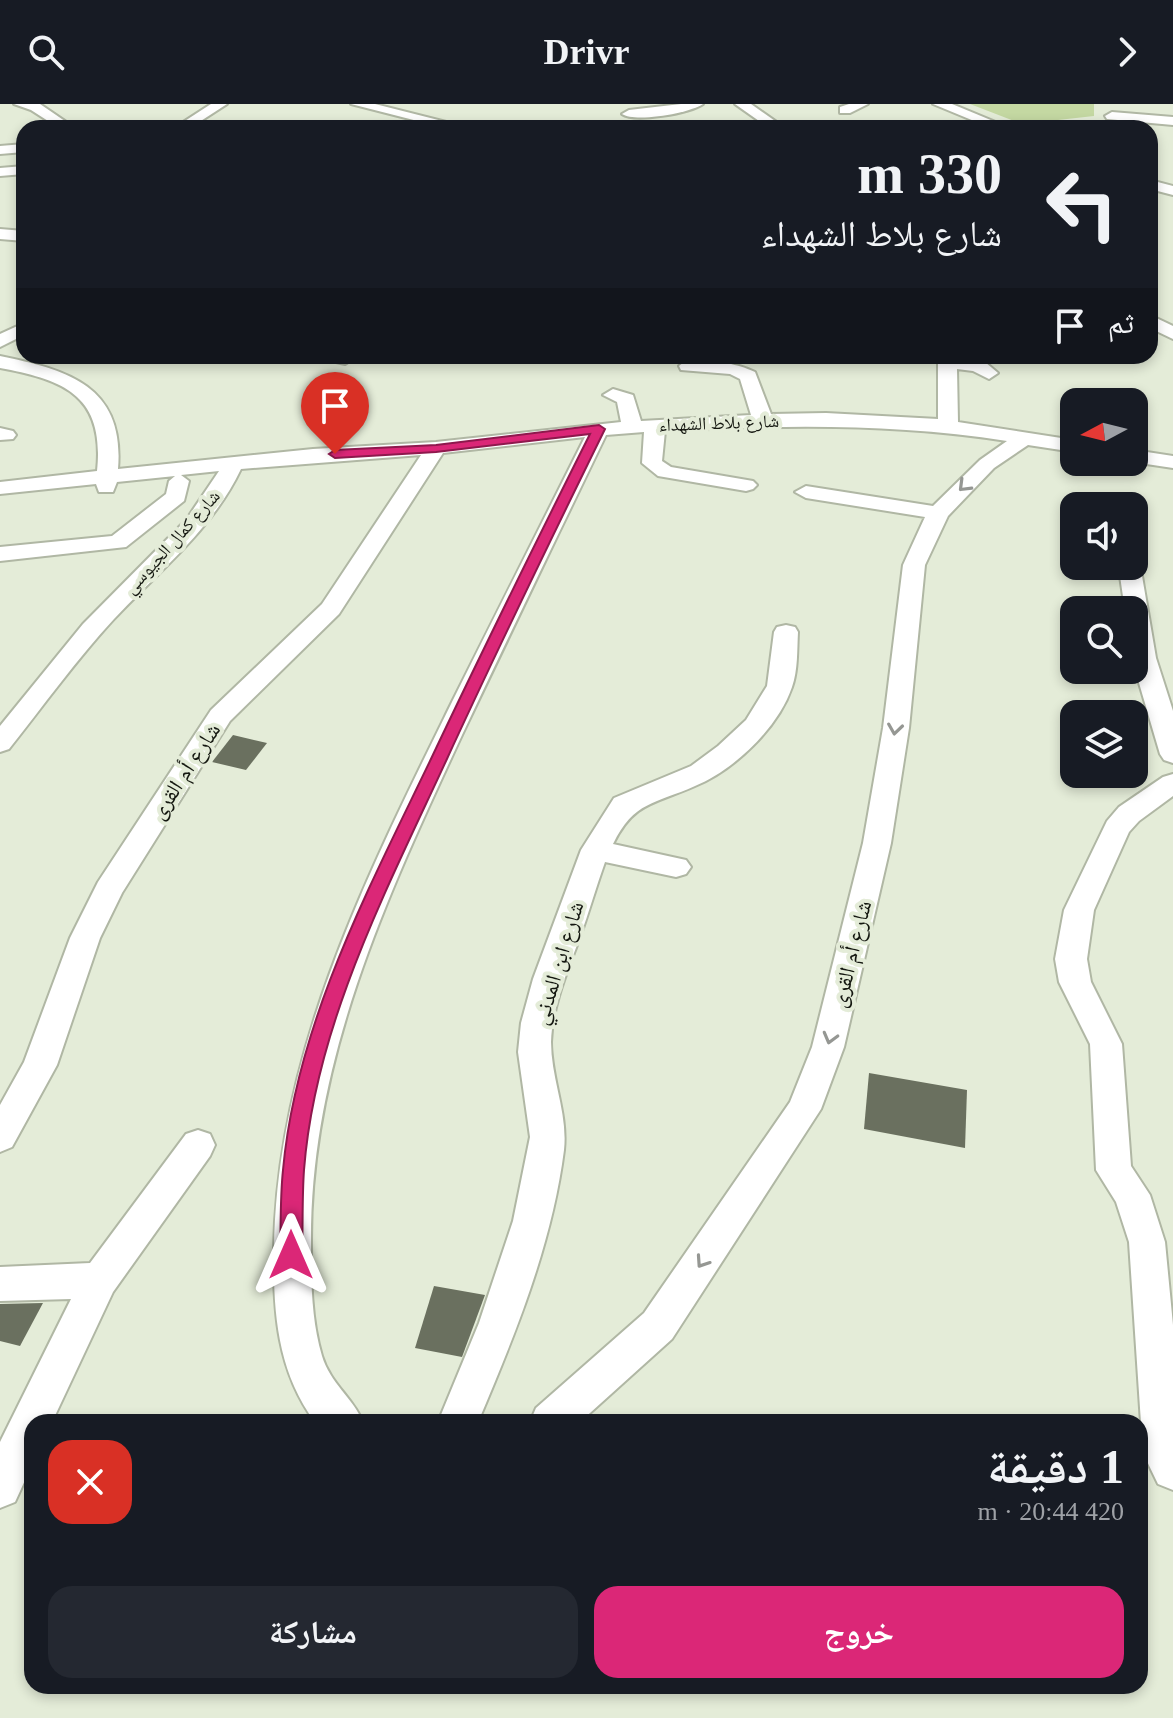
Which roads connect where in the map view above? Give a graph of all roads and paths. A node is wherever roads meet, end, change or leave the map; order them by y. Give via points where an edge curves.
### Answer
1 (21, 104) edge
2 (220, 104) edge
3 (358, 104) edge
4 (696, 104) edge
5 (742, 104) edge
6 (861, 104) edge
7 (934, 106) edge
8 (845, 110) dead end
9 (629, 114) dead end
10 (1109, 116) edge
11 (55, 120) edge
12 (194, 120) edge
13 (425, 120) edge
14 (766, 120) edge
15 (961, 120) edge
16 (978, 120) edge
17 (1173, 121) edge
18 (0, 362) edge
19 (948, 364) edge
20 (968, 364) edge
21 (688, 366) dead end
22 (989, 373) dead end
23 (0, 381) edge
24 (70, 381) junction
25 (613, 395) dead end
26 (763, 420) junction
27 (655, 426) junction
28 (948, 426) junction
29 (632, 427) junction
30 (599, 429) junction
31 (1025, 438) junction
32 (1060, 444) edge
33 (436, 448) junction
34 (1148, 458) edge
35 (1173, 462) edge
36 (230, 471) junction
37 (194, 476) junction
38 (107, 482) junction
39 (746, 485) dead end
40 (0, 488) edge
41 (806, 492) dead end
42 (0, 498) edge
43 (938, 513) junction
44 (0, 554) edge
45 (105, 615) junction
46 (786, 632) dead end
47 (1148, 658) edge
48 (1173, 659) edge
49 (1148, 671) edge
50 (0, 743) edge
51 (1173, 754) edge
52 (1173, 783) edge
53 (595, 850) junction
54 (676, 867) dead end
55 (0, 1137) edge
56 (198, 1145) dead end
57 (100, 1280) junction
58 (0, 1284) edge
59 (35, 1414) edge
60 (334, 1414) edge
61 (462, 1414) edge
62 (559, 1414) edge
63 (24, 1437) edge
64 (1173, 1469) edge
65 (0, 1487) edge

1 - 11 street
2 - 12 street
3 - 13 street
4 - 9 street
5 - 14 street
6 - 8 street
7 - 15 street
7 - 16 street
10 - 17 street
18 - 24 street
19 - 28 street
20 - 22 street
21 - 26 street via 734,369 748,376
23 - 24 street
24 - 38 street via 105,415 110,440
25 - 29 street via 626,399
26 - 27 street, شارع بلاط الشهداء
26 - 28 street, شارع بلاط الشهداء
27 - 29 street, شارع بلاط الشهداء
27 - 39 street via 656,468
28 - 31 street, شارع بلاط الشهداء
29 - 30 street, شارع بلاط الشهداء
30 - 33 street, شارع بلاط الشهداء
30 - 60 street via 360,927 316,1054 293,1169 293,1300 305,1371
31 - 32 street, شارع بلاط الشهداء
31 -> 43 street, شارع أم القرى via 987,464
33 - 36 street, شارع بلاط الشهداء
33 - 55 street, شارع أم القرى via 331,609 220,716 108,890 85,938 40,1065
34 - 35 street
36 - 37 street, شارع بلاط الشهداء
36 - 45 street, شارع كمال الجيوسي via 156,565
37 - 38 street, شارع بلاط الشهداء
37 - 44 street via 118,542
37 - 45 street, شارع كمال الجيوسي via 187,503
38 - 40 street, شارع بلاط الشهداء
38 - 42 street, شارع بلاط الشهداء
41 - 43 street
43 -> 62 street, شارع أم القرى via 914,565 877,843 828,1047 804,1109 658,1326
45 - 50 street, شارع كمال الجيوسي
46 - 53 street, شارع ابن المدني via 780,687 740,743 688,779 639,794 620,807
47 - 48 street
49 - 51 street
52 - 64 street via 1117,828 1079,910 1071,959 1075,982 1106,1044 1114,1170 1136,1203 1147,1242 1164,1453
53 - 54 street
53 - 61 street, شارع ابن المدني via 535,1037 535,1070 548,1109 547,1149 530,1225 484,1365
56 - 57 street
57 - 58 street
57 - 59 street
63 - 65 street

